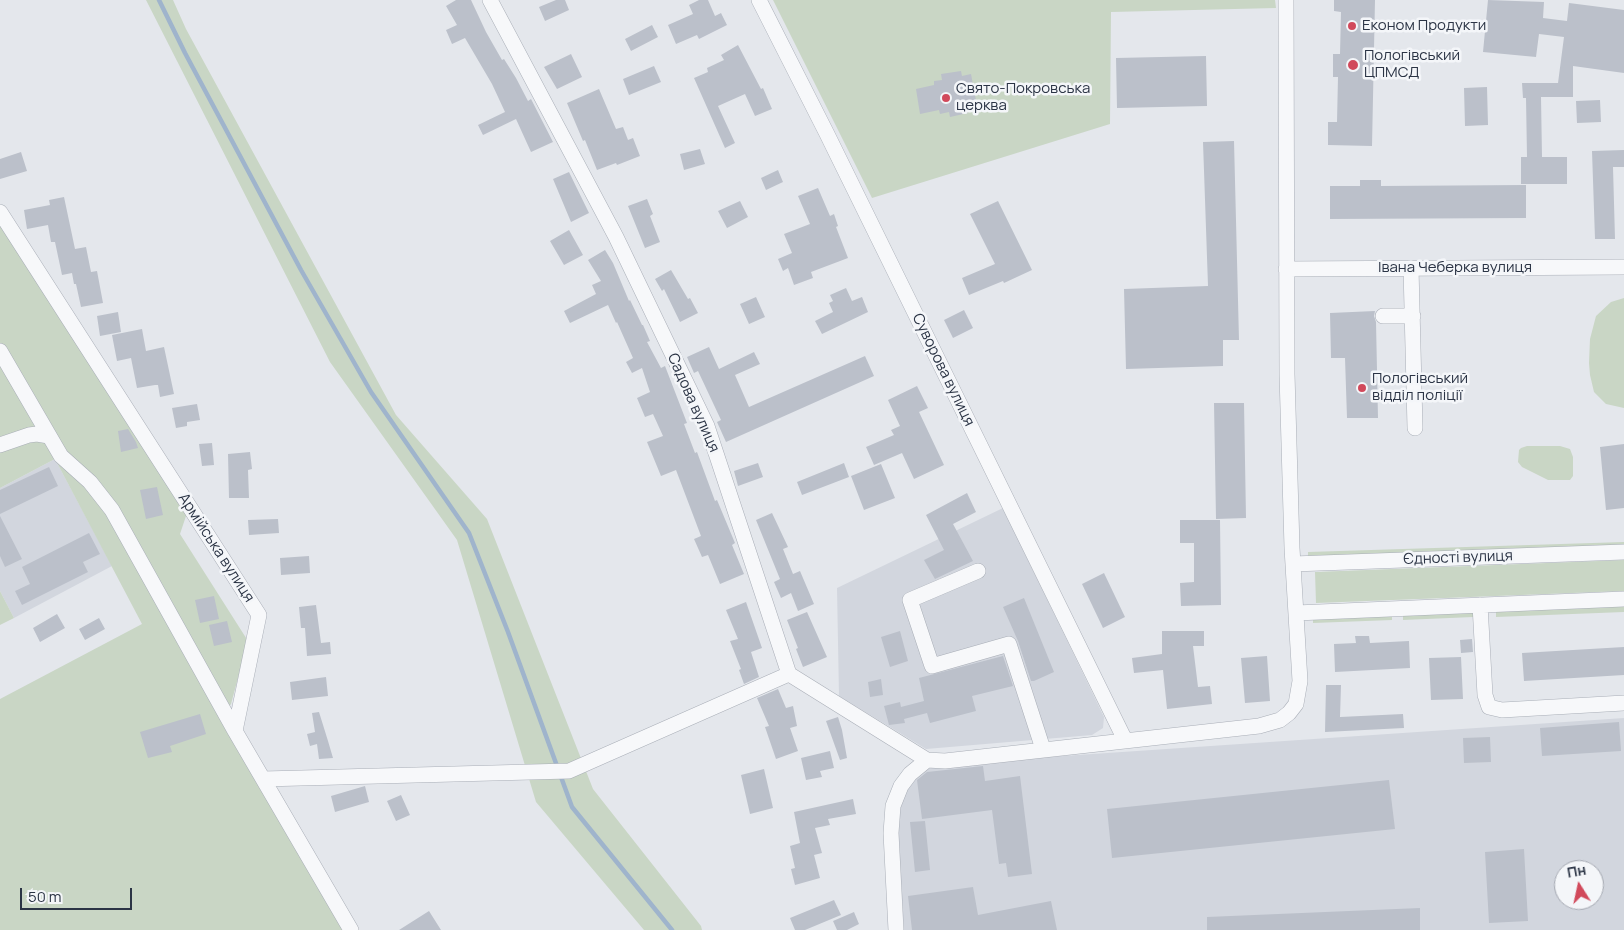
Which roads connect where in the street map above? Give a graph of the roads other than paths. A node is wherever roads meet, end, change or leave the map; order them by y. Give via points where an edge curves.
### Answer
1 (490, 0) edge
2 (759, 0) edge
3 (1286, 0) edge
4 (0, 212) edge
5 (1624, 266) edge
6 (1411, 268) junction
7 (1286, 269) junction
8 (1383, 316) dead end
9 (1412, 316) junction
10 (0, 351) edge
11 (1415, 428) dead end
12 (50, 436) junction
13 (0, 444) edge
14 (1624, 552) edge
15 (1293, 564) junction
16 (978, 571) dead end
17 (1624, 599) edge
18 (1480, 605) junction
19 (1296, 613) junction
20 (789, 674) junction
21 (1624, 703) edge
22 (235, 731) junction
23 (1125, 740) junction
24 (1043, 749) junction
25 (927, 760) junction
26 (263, 779) junction
27 (351, 930) edge
28 (896, 930) edge

1 - 20 street, Садова вулиця via 616,237 707,426
2 - 23 street, Суворова вулиця
3 - 7 street
4 - 22 street, Армійська вулиця via 259,615
5 - 6 street, Івана Чеберка вулиця
6 - 7 street, Івана Чеберка вулиця
6 - 9 street
7 - 15 street
8 - 9 street
9 - 11 street
10 - 12 street
12 - 13 street via 29,434
12 - 22 street via 61,456 90,482 112,510
14 - 15 street, Єдності вулиця
15 - 19 street
16 - 24 street via 910,600 932,666 1009,644
17 - 18 street
18 - 19 street
18 - 21 street via 1485,695 1489,707 1502,710
19 - 23 street via 1300,690 1296,704 1284,717 1259,726
20 - 25 street
20 - 26 street via 569,771
22 - 26 street
23 - 24 street
24 - 25 street via 945,761
25 - 28 street via 901,786 893,806 891,833
26 - 27 street

